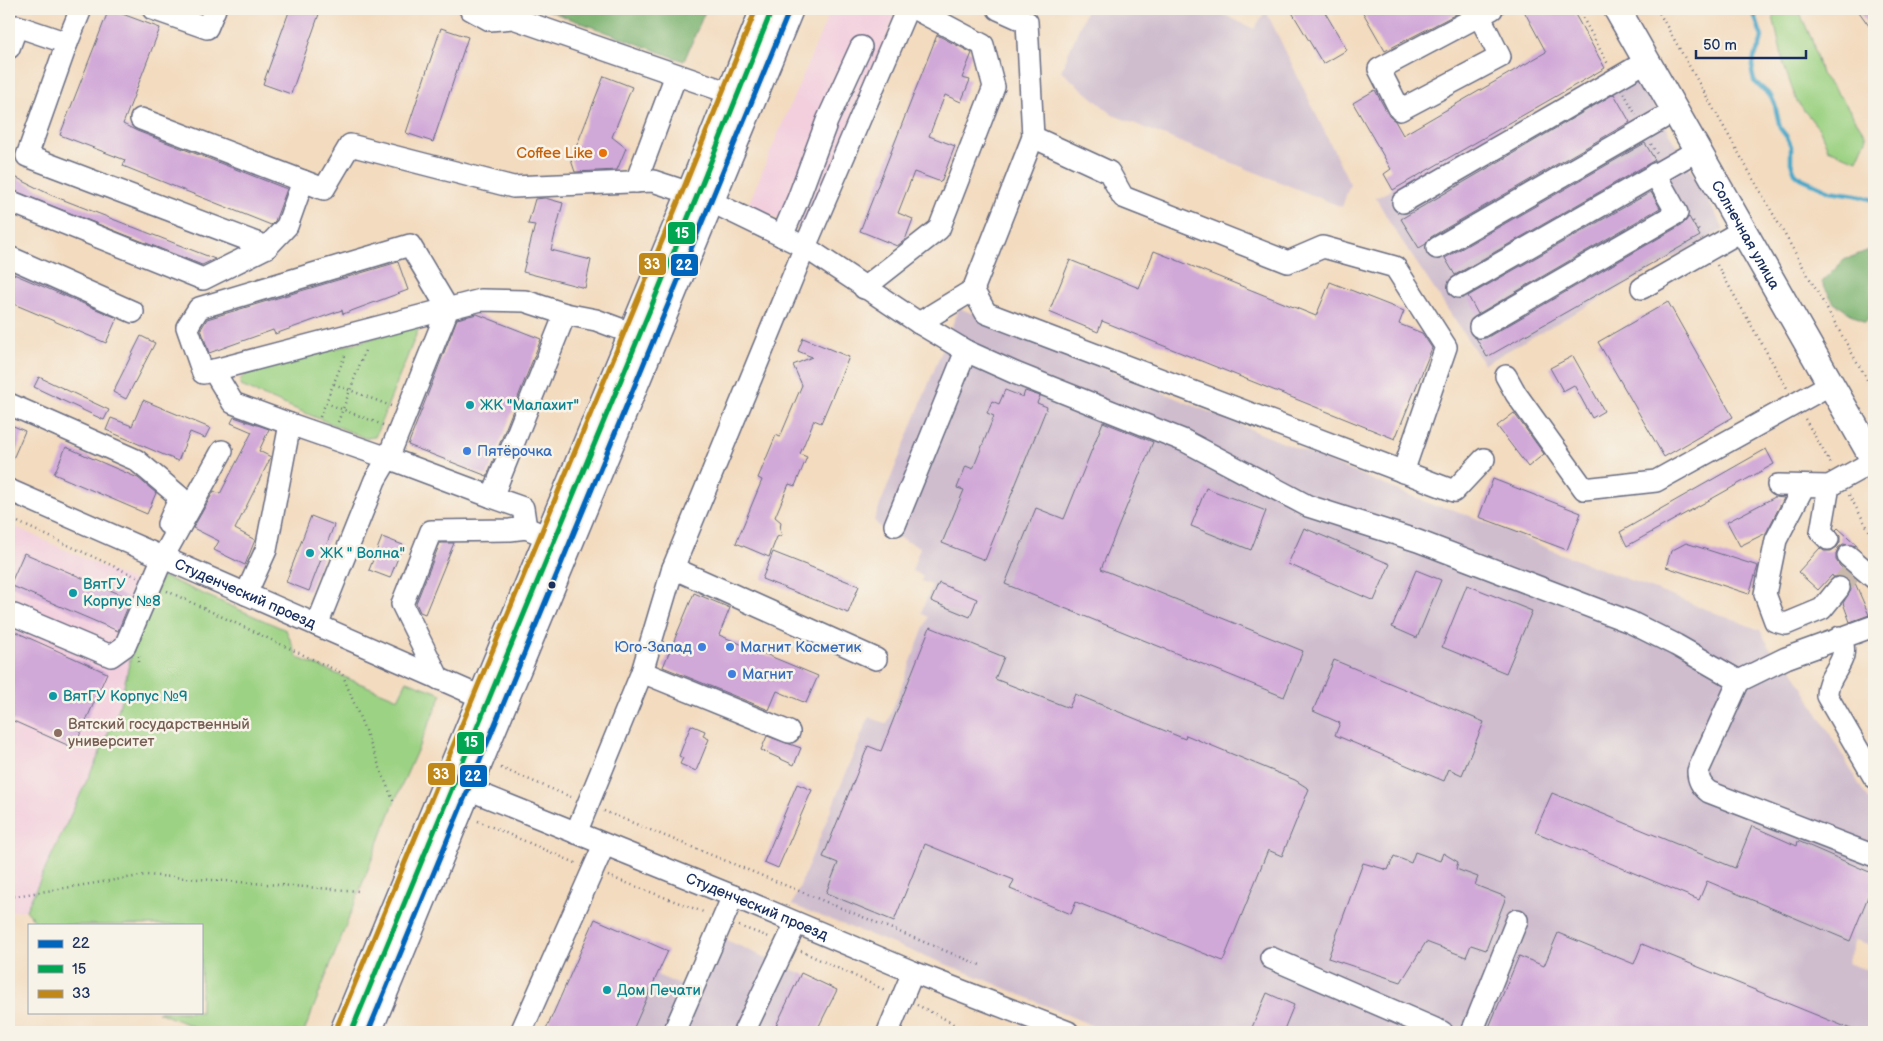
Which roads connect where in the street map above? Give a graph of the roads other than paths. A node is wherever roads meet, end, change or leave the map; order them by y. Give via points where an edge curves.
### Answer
1 (80, 9) edge
2 (153, 9) edge
3 (215, 9) edge
4 (470, 9) edge
5 (764, 9) edge
6 (790, 9) edge
7 (907, 9) edge
8 (915, 9) edge
9 (998, 9) edge
10 (1617, 9) edge
11 (1486, 12) edge
12 (67, 43) junction
13 (861, 47) dead end
14 (9, 48) edge
15 (1647, 61) junction
16 (676, 75) junction
17 (730, 93) junction
18 (1675, 110) junction
19 (141, 119) dead end
20 (1033, 137) junction
21 (1698, 150) junction
22 (1660, 172) junction
23 (303, 181) junction
24 (636, 182) junction
25 (701, 198) junction
26 (9, 201) edge
27 (1403, 202) dead end
28 (1743, 230) junction
29 (782, 236) junction
30 (268, 247) junction
31 (805, 247) junction
32 (1437, 248) dead end
33 (9, 257) edge
34 (1459, 287) dead end
35 (864, 288) junction
36 (1642, 288) dead end
37 (973, 290) junction
38 (448, 309) junction
39 (133, 312) dead end
40 (565, 314) junction
41 (919, 323) junction
42 (1480, 327) dead end
43 (632, 333) junction
44 (966, 351) junction
45 (208, 371) junction
46 (1506, 376) dead end
47 (1831, 384) junction
48 (9, 404) edge
49 (290, 424) junction
50 (222, 450) dead end
51 (388, 458) junction
52 (1484, 459) dead end
53 (1874, 461) edge
54 (1403, 472) junction
55 (1834, 483) junction
56 (1778, 485) dead end
57 (1804, 486) junction
58 (492, 497) junction
59 (12, 503) edge
60 (894, 525) dead end
61 (537, 532) junction
62 (1828, 538) dead end
63 (159, 556) junction
64 (672, 568) junction
65 (1874, 578) edge
66 (246, 594) junction
67 (9, 615) edge
68 (316, 625) junction
69 (1872, 631) edge
70 (1840, 637) junction
71 (876, 659) dead end
72 (642, 672) junction
73 (439, 679) junction
74 (1738, 680) junction
75 (482, 697) junction
76 (789, 732) dead end
77 (1874, 777) edge
78 (457, 784) junction
79 (576, 834) junction
80 (604, 845) junction
81 (1872, 855) dead end
82 (733, 896) junction
83 (1517, 920) dead end
84 (796, 923) junction
85 (1271, 958) dead end
86 (913, 972) junction
87 (1026, 1024) edge
88 (343, 1032) edge
89 (368, 1032) edge
90 (521, 1032) edge
91 (674, 1032) edge
92 (744, 1032) edge
93 (888, 1032) edge
94 (1068, 1032) edge
95 (1442, 1032) edge
96 (1472, 1032) edge

1 - 12 street
2 - 3 street via 206,28
4 - 16 street via 490,20 513,18
5 - 17 main road
6 - 25 main road
7 - 31 street
8 - 35 street via 983,45 994,86 939,229
9 - 20 street via 1027,22
10 - 15 main road, Солнечная улица
11 - 11 street via 1379,70 1400,110 1500,57
12 - 14 street via 17,26
12 - 30 street via 27,156
13 - 29 street via 827,121
15 - 18 main road, Солнечная улица
15 - 27 street
16 - 17 street
16 - 24 street
17 - 25 main road
18 - 21 main road, Солнечная улица
18 - 32 street
19 - 23 street
20 - 37 street
20 - 54 street via 1109,172 1123,197 1288,262 1323,246 1395,267 1446,347
21 - 22 street
21 - 28 main road, Солнечная улица
22 - 34 street
22 - 42 street via 1677,213
23 - 24 street via 324,189 350,144 513,187
23 - 30 street via 287,226
24 - 25 street via 653,181
25 - 29 street
25 - 43 main road
25 - 78 main road
26 - 30 street via 204,279
28 - 36 street
28 - 47 main road, Солнечная улица
29 - 31 street
31 - 35 street
31 - 64 street
33 - 39 street
35 - 41 street
37 - 41 street
37 - 54 street via 986,313
38 - 40 street via 480,300 525,301
38 - 45 street
38 - 45 street via 410,245 199,308 187,327
38 - 51 street
40 - 43 street via 596,320
40 - 58 street
41 - 44 street
43 - 61 main road
44 - 60 street
44 - 74 street via 1179,439 1308,506 1426,544 1630,622
45 - 49 street via 234,403
46 - 47 street via 1584,489 1656,481
47 - 53 main road, Солнечная улица
48 - 63 street via 136,460 180,497
49 - 51 street
49 - 66 street via 266,550
50 - 63 street
51 - 58 street
51 - 68 street via 374,480
52 - 54 street via 1454,491
53 - 55 street
55 - 57 street
55 - 62 street via 1821,532
56 - 57 street
57 - 65 street via 1776,540 1765,594 1775,621 1786,624 1822,609 1849,570
58 - 61 street via 523,508
59 - 63 street, Студенческий проезд
61 - 73 street via 431,531 402,604
61 - 75 main road
63 - 66 street, Студенческий проезд
63 - 67 street via 152,584 125,646 110,656
64 - 71 street
64 - 72 street
66 - 68 street, Студенческий проезд
68 - 73 street, Студенческий проезд
69 - 70 street
70 - 74 street
70 - 77 street via 1844,656 1830,677 1827,696
72 - 76 street
72 - 79 street
73 - 75 street, Студенческий проезд
74 - 81 street via 1698,771 1700,784 1709,792
75 - 78 main road
78 - 79 street, Студенческий проезд
78 - 88 main road
78 - 89 main road
79 - 80 street, Студенческий проезд
80 - 82 street, Студенческий проезд
80 - 90 street
82 - 84 street, Студенческий проезд
82 - 91 street
83 - 96 street
84 - 86 street, Студенческий проезд
84 - 92 street
85 - 95 street
86 - 87 street, Студенческий проезд
86 - 93 street
87 - 94 street, Студенческий проезд

